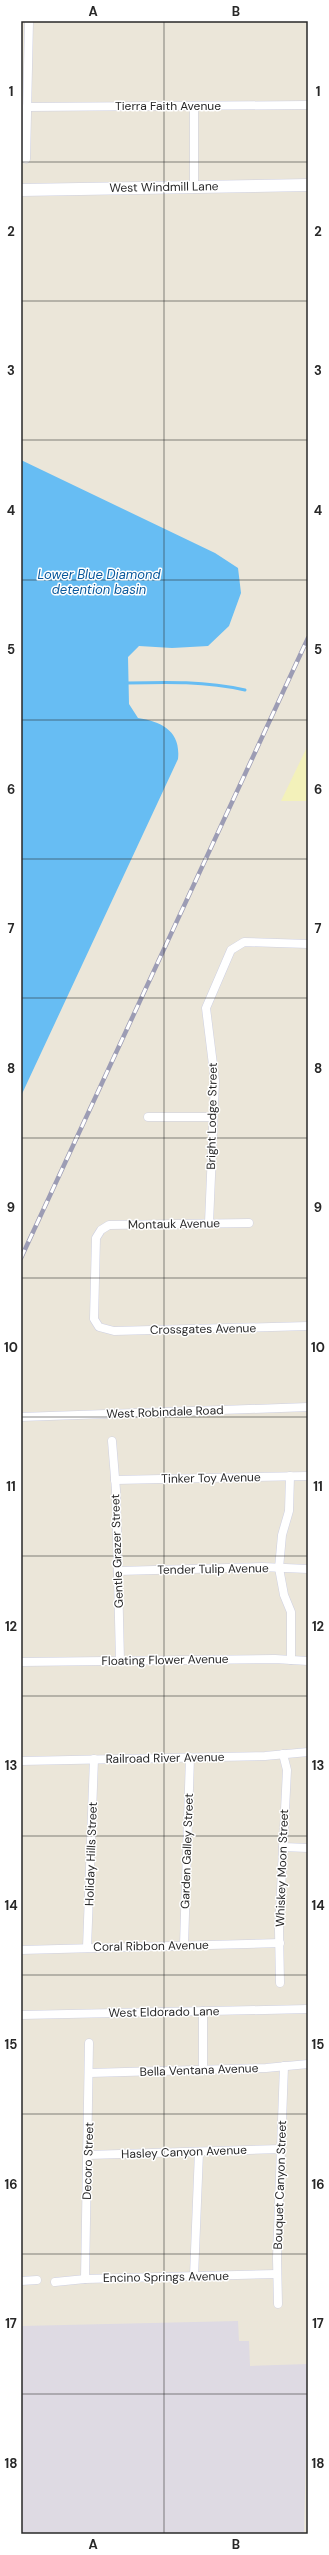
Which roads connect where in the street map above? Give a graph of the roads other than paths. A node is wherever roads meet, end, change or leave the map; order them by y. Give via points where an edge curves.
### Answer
1 (29, 21) edge
2 (308, 105) edge
3 (194, 106) junction
4 (27, 107) junction
5 (26, 159) dead end
6 (308, 184) edge
7 (194, 186) junction
8 (21, 190) edge
9 (308, 944) edge
10 (148, 1117) dead end
11 (213, 1117) junction
12 (249, 1223) dead end
13 (209, 1224) junction
14 (308, 1326) edge
15 (99, 1327) joint
16 (308, 1407) edge
17 (21, 1417) edge
18 (112, 1440) dead end
19 (290, 1476) junction
20 (308, 1476) edge
21 (115, 1480) junction
22 (279, 1568) junction
23 (308, 1569) edge
24 (118, 1571) junction
25 (291, 1660) junction
26 (120, 1661) junction
27 (308, 1661) edge
28 (21, 1662) edge
29 (308, 1752) edge
30 (283, 1754) junction
31 (190, 1757) junction
32 (94, 1759) junction
33 (21, 1761) edge
34 (283, 1847) junction
35 (308, 1848) edge
36 (280, 1943) junction
37 (184, 1945) junction
38 (87, 1948) junction
39 (21, 1950) edge
40 (280, 1983) dead end
41 (308, 2009) edge
42 (203, 2011) junction
43 (21, 2015) edge
44 (89, 2043) dead end
45 (308, 2064) edge
46 (284, 2066) junction
47 (204, 2070) junction
48 (90, 2073) junction
49 (281, 2149) junction
50 (198, 2152) junction
51 (88, 2155) junction
52 (277, 2274) junction
53 (194, 2276) junction
54 (85, 2279) junction
55 (37, 2280) dead end
56 (21, 2281) edge
57 (55, 2282) dead end
58 (278, 2304) dead end

1 - 4 street
2 - 3 street, Tierra Faith Avenue
3 - 4 street, Tierra Faith Avenue
3 - 7 street
4 - 5 street
6 - 7 street, West Windmill Lane
7 - 8 street, West Windmill Lane
9 - 11 street, Bright Lodge Street via 244,942 231,950 206,1008 214,1066
10 - 11 street
11 - 13 street, Bright Lodge Street
12 - 13 street, Montauk Avenue
13 - 15 street, Montauk Avenue via 109,1225 100,1230 96,1238 94,1319
14 - 15 street, Crossgates Avenue via 114,1331
16 - 17 street, West Robindale Road
18 - 21 street, Gentle Grazer Street
19 - 20 street, Tinker Toy Avenue
19 - 21 street, Tinker Toy Avenue
19 - 22 street via 289,1511 282,1535
21 - 24 street, Gentle Grazer Street
22 - 23 street, Tender Tulip Avenue
22 - 24 street, Tender Tulip Avenue
22 - 25 street via 284,1595 291,1612
24 - 26 street, Gentle Grazer Street
25 - 26 street, Floating Flower Avenue
25 - 27 street, Floating Flower Avenue
26 - 28 street, Floating Flower Avenue
29 - 30 street, Railroad River Avenue
30 - 31 street, Railroad River Avenue
30 - 34 street, Whiskey Moon Street via 287,1770
31 - 32 street, Railroad River Avenue
31 - 37 street, Garden Galley Street
32 - 33 street, Railroad River Avenue
32 - 38 street, Holiday Hills Street
34 - 35 street
34 - 36 street, Whiskey Moon Street
36 - 37 street, Coral Ribbon Avenue
36 - 40 street, Whiskey Moon Street
37 - 38 street, Coral Ribbon Avenue
38 - 39 street, Coral Ribbon Avenue
41 - 42 street, West Eldorado Lane
42 - 43 street, West Eldorado Lane
42 - 47 street
44 - 48 street, Decoro Street
45 - 46 street, Bella Ventana Avenue
46 - 47 street, Bella Ventana Avenue
46 - 49 street, Bouquet Canyon Street
47 - 48 street, Bella Ventana Avenue
48 - 51 street, Decoro Street
49 - 50 street, Hasley Canyon Avenue
49 - 52 street, Bouquet Canyon Street
50 - 51 street, Hasley Canyon Avenue
50 - 53 street
51 - 54 street, Decoro Street
52 - 53 street, Encino Springs Avenue
52 - 58 street, Bouquet Canyon Street
53 - 54 street, Encino Springs Avenue
54 - 57 street, Encino Springs Avenue
55 - 56 street

